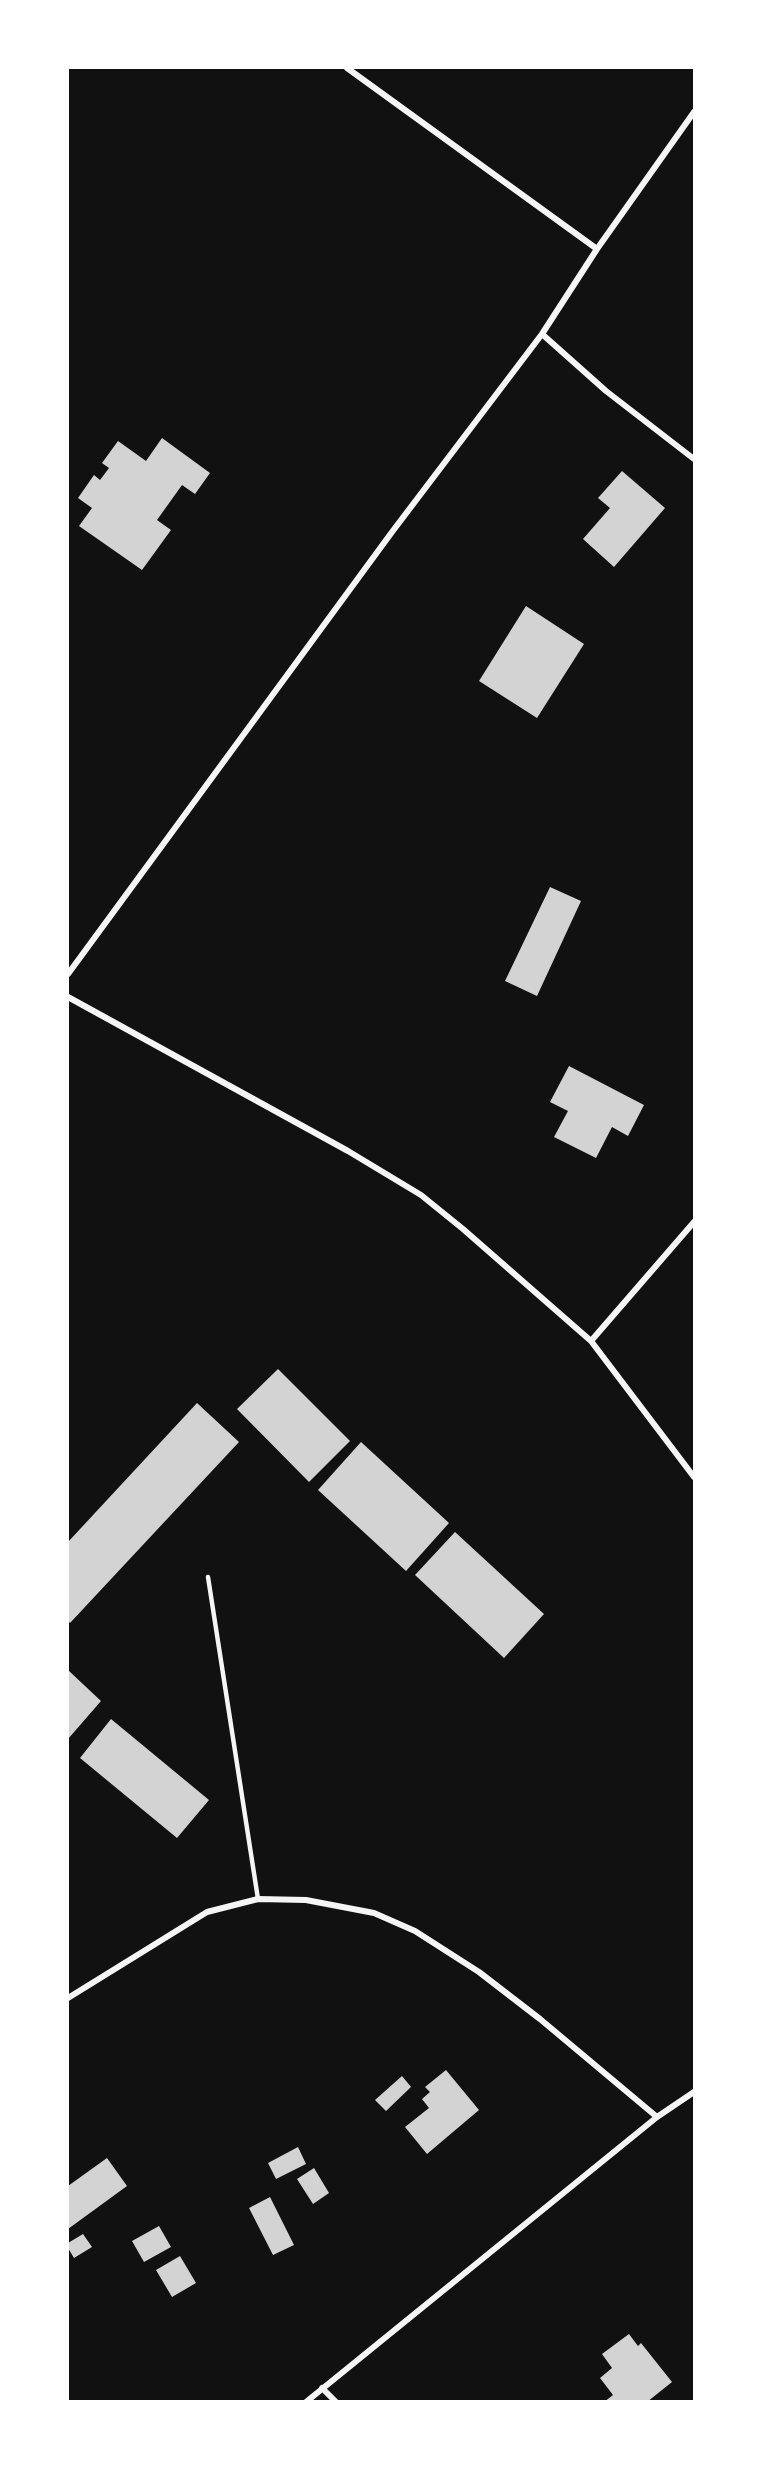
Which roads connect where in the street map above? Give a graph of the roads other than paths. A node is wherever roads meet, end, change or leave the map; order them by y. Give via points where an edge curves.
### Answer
1 (347, 68) edge
2 (694, 112) edge
3 (597, 249) junction
4 (542, 334) junction
5 (694, 459) edge
6 (68, 974) edge
7 (68, 997) edge
8 (694, 1221) edge
9 (591, 1341) junction
10 (694, 1477) edge
11 (208, 1577) dead end
12 (258, 1899) junction
13 (68, 1998) edge
14 (694, 2092) edge
15 (657, 2117) junction
16 (322, 2388) junction
17 (306, 2402) edge
18 (336, 2402) edge

1 - 3 street
2 - 3 street
3 - 4 street
4 - 5 street via 606,391
4 - 6 street
7 - 9 street via 421,1195
8 - 9 street
9 - 10 street
11 - 12 lane
12 - 13 street via 207,1912
12 - 15 street via 306,1900 374,1913 415,1932 488,1978
14 - 15 street
15 - 16 street
16 - 17 street
16 - 18 street

